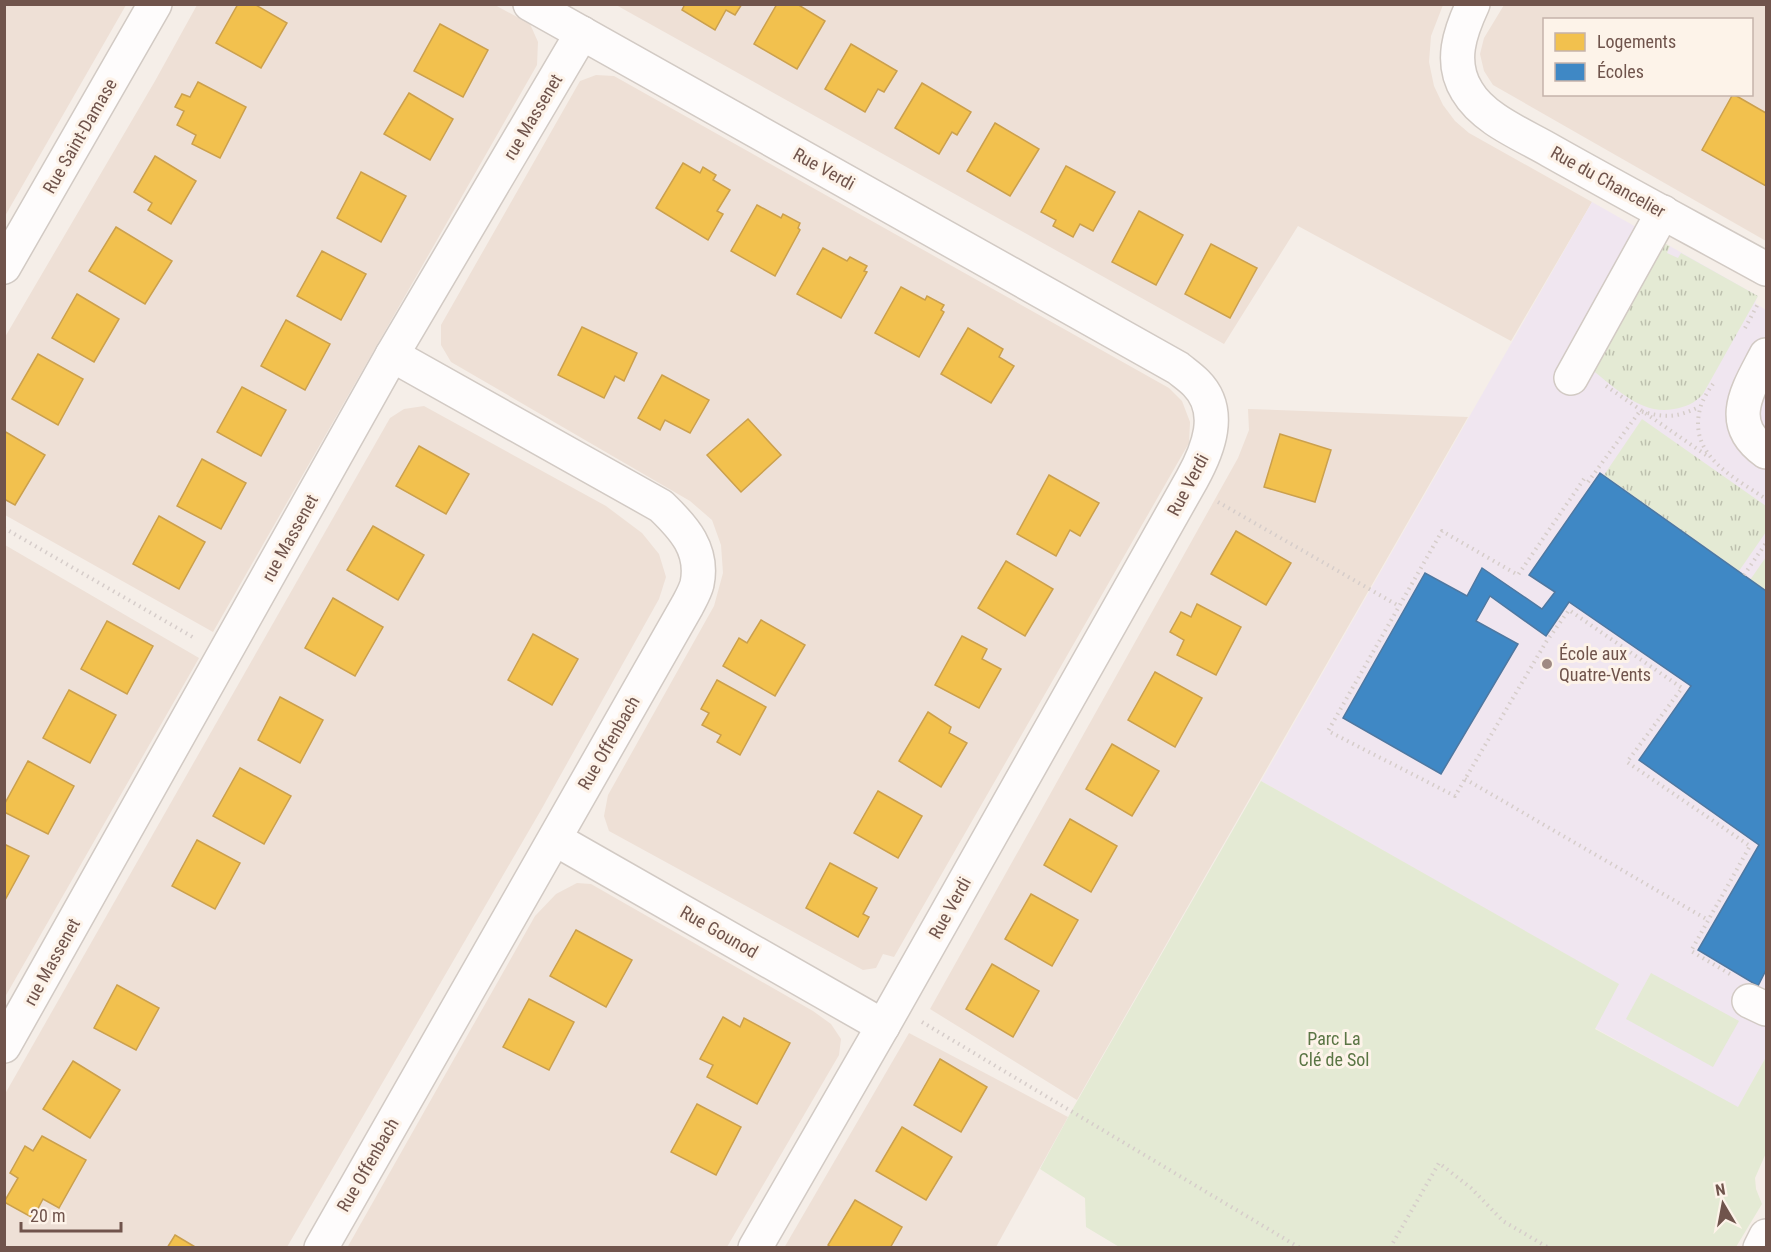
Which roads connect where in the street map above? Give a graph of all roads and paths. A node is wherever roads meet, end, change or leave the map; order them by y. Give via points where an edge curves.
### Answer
1 (155, 4) edge
2 (530, 4) edge
3 (1473, 4) edge
4 (582, 33) junction
5 (1663, 212) junction
6 (4, 267) edge
7 (1767, 269) edge
8 (392, 355) junction
9 (1767, 355) edge
10 (1585, 380) joint
11 (1700, 407) dead end
12 (1641, 411) junction
13 (1767, 452) edge
14 (1709, 457) dead end
15 (1210, 497) dead end
16 (4, 528) edge
17 (1767, 543) edge
18 (1744, 575) dead end
19 (1399, 606) junction
20 (206, 645) dead end
21 (1465, 779) junction
22 (555, 839) junction
23 (1708, 920) junction
24 (1752, 996) edge
25 (919, 1020) dead end
26 (883, 1026) junction
27 (4, 1046) edge
28 (1767, 1236) edge
29 (321, 1248) edge
30 (755, 1248) edge
31 (1300, 1248) edge
32 (1390, 1248) edge
33 (1549, 1248) edge
34 (1760, 1248) edge

1 - 6 street, Rue Saint-Damase
2 - 4 street, Rue Verdi
3 - 5 street, Rue du Chancelier via 1458,41 1457,57 1461,80 1477,104
4 - 8 street, rue Massenet
4 - 26 street, Rue Verdi via 1178,368 1197,384 1207,401 1211,421 1205,456
5 - 7 street, Rue du Chancelier
5 - 10 street
8 - 22 street, Rue Offenbach via 661,506 682,525 693,546 698,563 697,585
8 - 27 street, rue Massenet
9 - 13 street via 1748,392 1742,415 1749,437
10 - 12 path
11 - 12 path via 1670,417
12 - 14 path
12 - 19 path via 1518,575 1442,531
15 - 19 path
16 - 20 path
17 - 18 path
19 - 21 path via 1328,731 1455,796
21 - 23 path
21 - 23 path via 1569,610 1682,688 1627,762 1750,846
22 - 26 street, Rue Gounod
22 - 29 street, Rue Offenbach
23 - 24 path via 1691,951
25 - 31 path
26 - 30 street, Rue Verdi
28 - 34 street
32 - 33 path via 1439,1163 1503,1221

